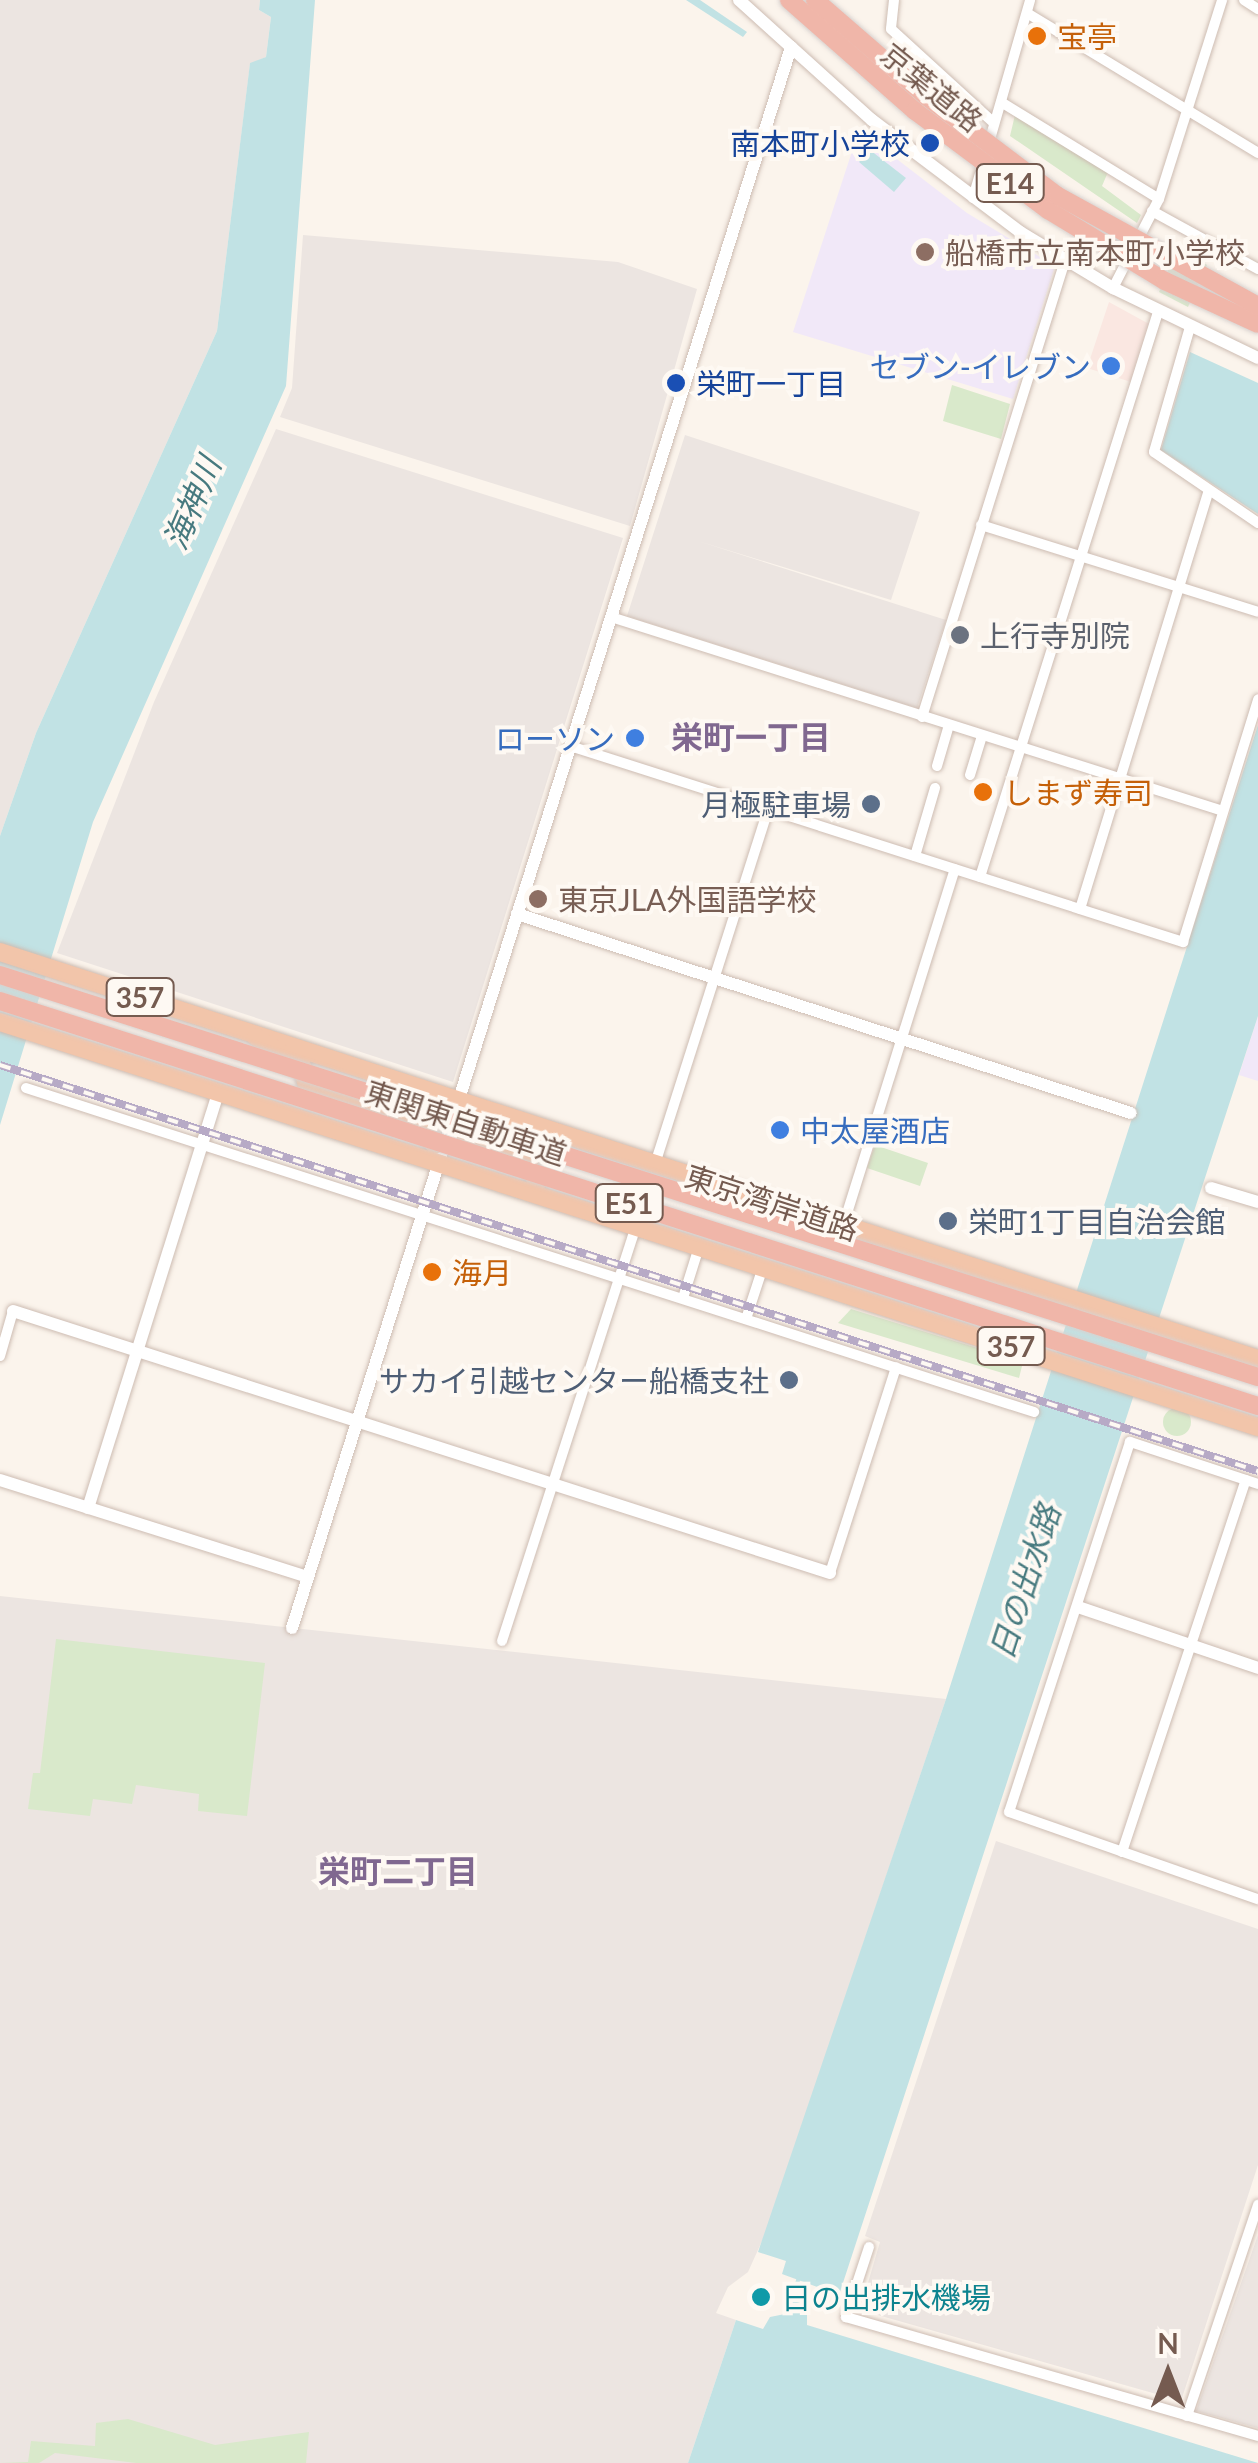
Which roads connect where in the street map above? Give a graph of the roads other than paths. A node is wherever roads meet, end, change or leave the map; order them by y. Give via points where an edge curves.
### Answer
1 (739, 0) edge
2 (789, 0) edge
3 (815, 0) edge
4 (894, 0) edge
5 (1030, 0) edge
6 (1222, 0) edge
7 (1244, 0) edge
8 (1258, 8) edge
9 (1027, 13) junction
10 (791, 47) junction
11 (1001, 102) junction
12 (1188, 108) junction
13 (994, 123) junction
14 (1258, 153) edge
15 (973, 198) junction
16 (1159, 199) junction
17 (1152, 211) junction
18 (1065, 261) junction
19 (1258, 269) edge
20 (1113, 288) junction
21 (1258, 306) edge
22 (1158, 312) junction
23 (1258, 324) edge
24 (1190, 327) junction
25 (1258, 358) edge
26 (1209, 490) junction
27 (1258, 523) edge
28 (981, 525) junction
29 (1080, 556) junction
30 (1179, 587) junction
31 (1258, 612) edge
32 (611, 618) junction
33 (1258, 699) edge
34 (922, 717) junction
35 (948, 725) junction
36 (982, 736) junction
37 (570, 746) junction
38 (1020, 748) junction
39 (938, 766) dead end
40 (970, 775) dead end
41 (1120, 779) junction
42 (935, 788) dead end
43 (768, 809) junction
44 (1223, 811) junction
45 (915, 856) junction
46 (954, 869) junction
47 (980, 877) junction
48 (1080, 909) junction
49 (518, 914) junction
50 (0, 952) edge
51 (0, 975) edge
52 (714, 978) junction
53 (0, 1001) edge
54 (0, 1022) edge
55 (252, 1033) junction
56 (902, 1039) junction
57 (26, 1088) dead end
58 (218, 1093) junction
59 (458, 1100) junction
60 (1131, 1112) dead end
61 (203, 1144) junction
62 (439, 1163) junction
63 (655, 1164) junction
64 (1212, 1188) dead end
65 (1258, 1202) edge
66 (848, 1210) dead end
67 (423, 1214) junction
68 (610, 1217) junction
69 (636, 1225) junction
70 (700, 1246) junction
71 (763, 1266) junction
72 (619, 1278) junction
73 (683, 1298) junction
74 (13, 1312) joint
75 (746, 1318) junction
76 (138, 1351) junction
77 (0, 1356) edge
78 (1258, 1359) edge
79 (896, 1367) junction
80 (1258, 1377) edge
81 (1258, 1406) edge
82 (1034, 1412) dead end
83 (356, 1421) junction
84 (1258, 1427) edge
85 (0, 1480) edge
86 (1252, 1482) edge
87 (553, 1484) junction
88 (88, 1508) junction
89 (830, 1573) joint
90 (308, 1577) junction
91 (1078, 1608) junction
92 (292, 1628) dead end
93 (502, 1642) dead end
94 (1190, 1645) junction
95 (1258, 1668) edge
96 (1122, 1852) junction
97 (1258, 1899) edge
98 (1258, 2205) edge
99 (869, 2247) dead end
100 (1188, 2416) junction
101 (1258, 2436) edge

1 - 10 street
2 - 23 highway, 京葉道路 / E14, bridge via 915,111 1033,199 1165,281
3 - 21 highway, 京葉道路 / E14, bridge via 1043,185 1129,240
4 - 13 street via 891,29
5 - 9 street
6 - 12 street
7 - 8 street
9 - 11 street
9 - 12 street
10 - 15 street
10 - 32 street
11 - 13 street
11 - 16 street
12 - 14 street
12 - 16 street
13 - 15 street
15 - 18 street
16 - 17 street
17 - 19 street
17 - 20 street
18 - 20 street
18 - 28 street
20 - 22 street
22 - 24 street
22 - 29 street
24 - 25 street
24 - 26 street via 1153,445 1160,459
26 - 27 street
26 - 30 street
28 - 29 street
28 - 34 street
29 - 30 street
29 - 38 street
30 - 31 street
30 - 41 street
32 - 34 street
32 - 37 street
33 - 44 street
34 - 35 street
35 - 36 street
35 - 39 street
36 - 38 street
36 - 40 street
37 - 43 street
37 - 49 street
38 - 41 street
38 - 47 street
41 - 44 street
41 - 48 street
42 - 45 street
43 - 45 street
43 - 52 street
44 - 48 street via 1183,942
45 - 46 street
46 - 47 street
46 - 56 street
47 - 48 street
49 - 52 street
49 - 59 street
50 - 55 highway, 東京湾岸道路 / 357
51 - 80 highway, 東関東自動車道 / E51, bridge
52 - 56 street
52 - 63 street
53 - 81 highway, 東関東自動車道 / E51, bridge
54 - 58 highway, 357
55 - 59 highway, 東京湾岸道路 / 357
55 - 62 highway via 267,1049 302,1066 308,1090 420,1126 430,1134
56 - 60 street
56 - 66 street
57 - 61 street
58 - 61 street
58 - 62 highway, 357
59 - 62 street
59 - 63 highway, 東京湾岸道路 / 357
59 - 68 highway via 465,1134 524,1155 537,1184
61 - 67 street
61 - 76 street
62 - 67 street
62 - 68 highway, 357
63 - 78 highway, 東京湾岸道路 / 357
64 - 65 street
67 - 72 street
67 - 83 street
68 - 69 highway, 357
69 - 70 highway, 357
69 - 72 street
70 - 71 highway, 357
70 - 73 street
71 - 75 street
71 - 84 highway, 357
72 - 73 street
72 - 87 street
73 - 75 street
74 - 76 street
74 - 77 street
75 - 79 street
76 - 83 street
76 - 88 street
79 - 82 street
79 - 89 street
83 - 87 street
83 - 90 street
85 - 88 street
86 - 91 street via 1130,1442
86 - 94 street
87 - 89 street
87 - 93 street
88 - 90 street
90 - 92 street
91 - 94 street
91 - 96 street via 1009,1812
94 - 95 street
94 - 96 street
96 - 97 street
98 - 100 street
99 - 100 street via 846,2317
100 - 101 street

